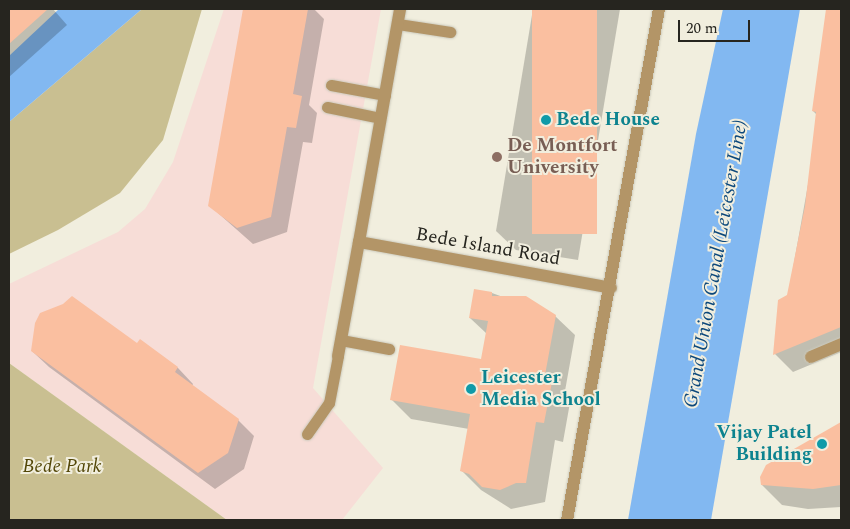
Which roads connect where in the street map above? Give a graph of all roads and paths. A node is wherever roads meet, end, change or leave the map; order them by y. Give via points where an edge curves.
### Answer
1 (400, 9) edge
2 (659, 9) edge
3 (398, 24) junction
4 (450, 32) dead end
5 (330, 86) dead end
6 (385, 95) junction
7 (327, 107) dead end
8 (380, 118) junction
9 (359, 242) junction
10 (610, 288) junction
11 (341, 340) junction
12 (841, 344) edge
13 (388, 349) dead end
14 (338, 356) joint
15 (811, 357) dead end
16 (307, 434) dead end
17 (567, 520) edge

1 - 3 street
2 - 10 street
3 - 4 lane
3 - 6 street
5 - 6 lane
6 - 8 street
7 - 8 lane
8 - 9 street
9 - 10 street, Bede Island Road
9 - 11 street
10 - 17 street
11 - 13 lane
11 - 14 street
12 - 15 street
14 - 16 lane via 329,403

